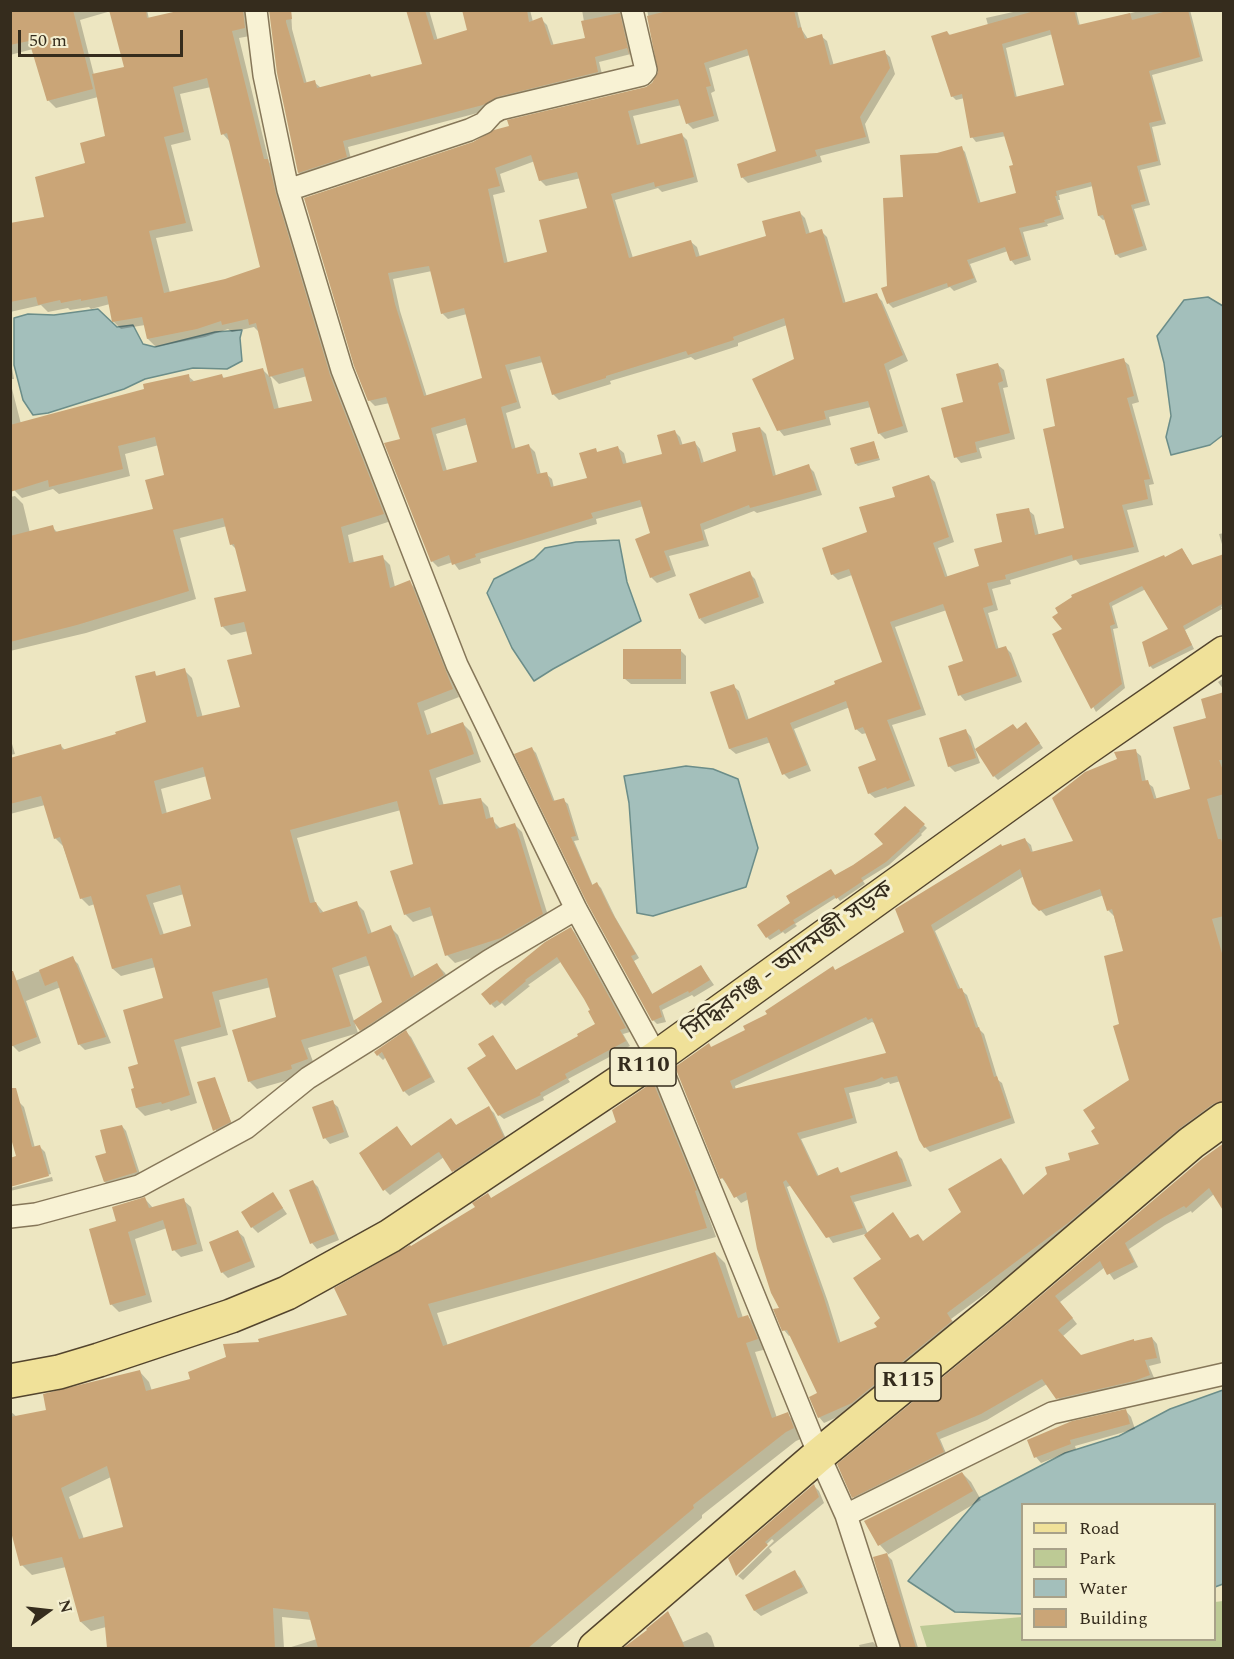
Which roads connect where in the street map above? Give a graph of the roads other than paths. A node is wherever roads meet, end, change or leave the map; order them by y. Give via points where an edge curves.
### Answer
1 (256, 10) edge
2 (632, 10) edge
3 (288, 190) junction
4 (1224, 653) edge
5 (576, 909) junction
6 (657, 1057) junction
7 (1224, 1119) edge
8 (10, 1217) edge
9 (1224, 1374) edge
10 (10, 1381) edge
11 (819, 1455) junction
12 (846, 1515) junction
13 (595, 1648) edge
14 (889, 1648) edge

1 - 3 street via 264,75
2 - 3 street via 646,70 642,75 500,109 469,130
3 - 5 street via 342,370 457,665
4 - 6 main road, সিদ্ধিরগঞ্জ - আদমজী সড়ক / R110
5 - 6 street
5 - 8 street via 308,1078 246,1128 139,1186 36,1214
6 - 10 main road, সিদ্ধিরগঞ্জ - আদমজী সড়ক / R110 via 390,1236 286,1293 231,1316 99,1360
6 - 11 street
7 - 11 main road, R115
9 - 12 street via 1052,1413
11 - 12 street
11 - 13 main road, R115
12 - 14 street

